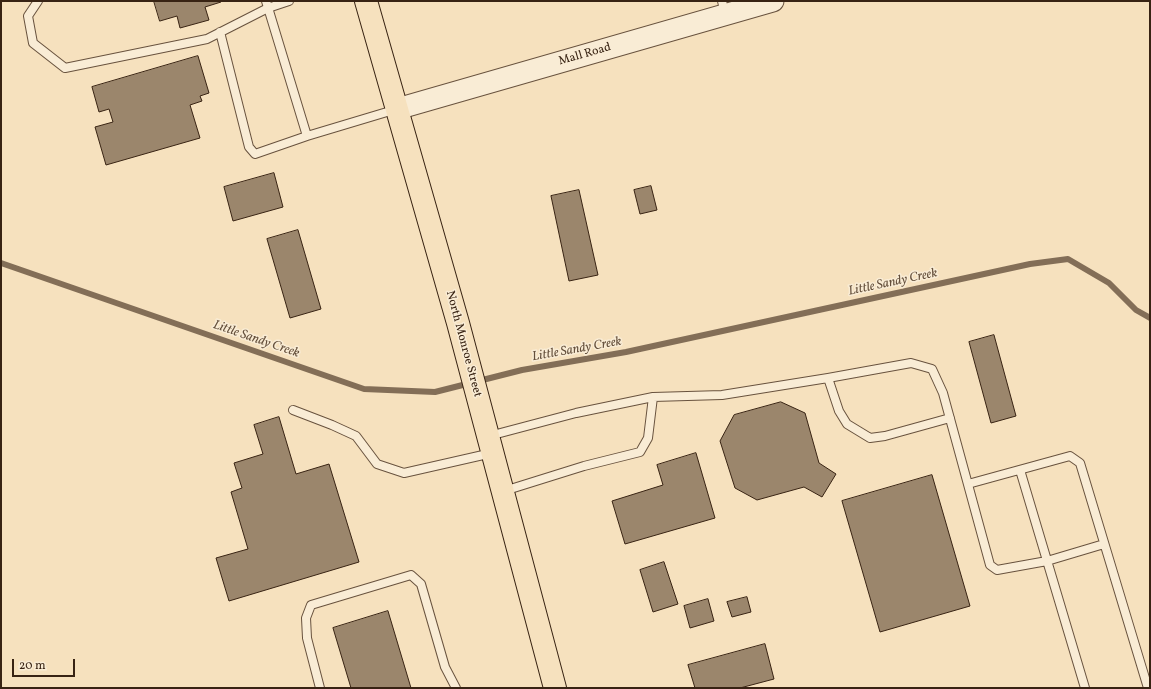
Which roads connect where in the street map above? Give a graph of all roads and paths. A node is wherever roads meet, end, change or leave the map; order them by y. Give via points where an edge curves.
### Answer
1 (38, 1) edge
2 (289, 1) edge
3 (366, 1) edge
4 (772, 1) edge
5 (267, 5) edge
6 (723, 8) edge
7 (220, 32) junction
8 (397, 109) junction
9 (307, 136) junction
10 (828, 378) junction
11 (653, 397) junction
12 (293, 410) dead end
13 (950, 418) junction
14 (491, 445) junction
15 (1020, 470) junction
16 (968, 484) junction
17 (503, 492) junction
18 (1104, 544) junction
19 (1047, 561) junction
20 (320, 688) edge
21 (456, 688) edge
22 (555, 688) edge
23 (1085, 688) edge
24 (1148, 688) edge

1 - 7 lane via 28,16 34,43 65,68 207,39
2 - 5 lane
3 - 8 main road, North Monroe Street
4 - 6 street, Mall Road
5 - 7 lane
5 - 9 lane
6 - 8 street, Mall Road
7 - 9 lane via 248,147 255,154
8 - 9 lane
8 - 14 main road, North Monroe Street
10 - 11 lane via 722,395
10 - 13 lane via 911,363 932,369 943,393
10 - 13 lane via 839,411 847,424 870,438
11 - 14 lane via 576,413
11 - 17 lane via 648,438 640,452 584,466
12 - 14 lane via 356,436 377,464 404,473
13 - 16 lane
14 - 17 main road, North Monroe Street
15 - 16 lane
15 - 18 lane via 1070,456 1080,463
15 - 19 lane
16 - 19 lane via 990,565 997,570
17 - 22 main road, North Monroe Street
18 - 19 lane
18 - 24 lane
19 - 23 lane
20 - 21 lane via 307,638 306,618 311,605 411,576 421,584 445,667

